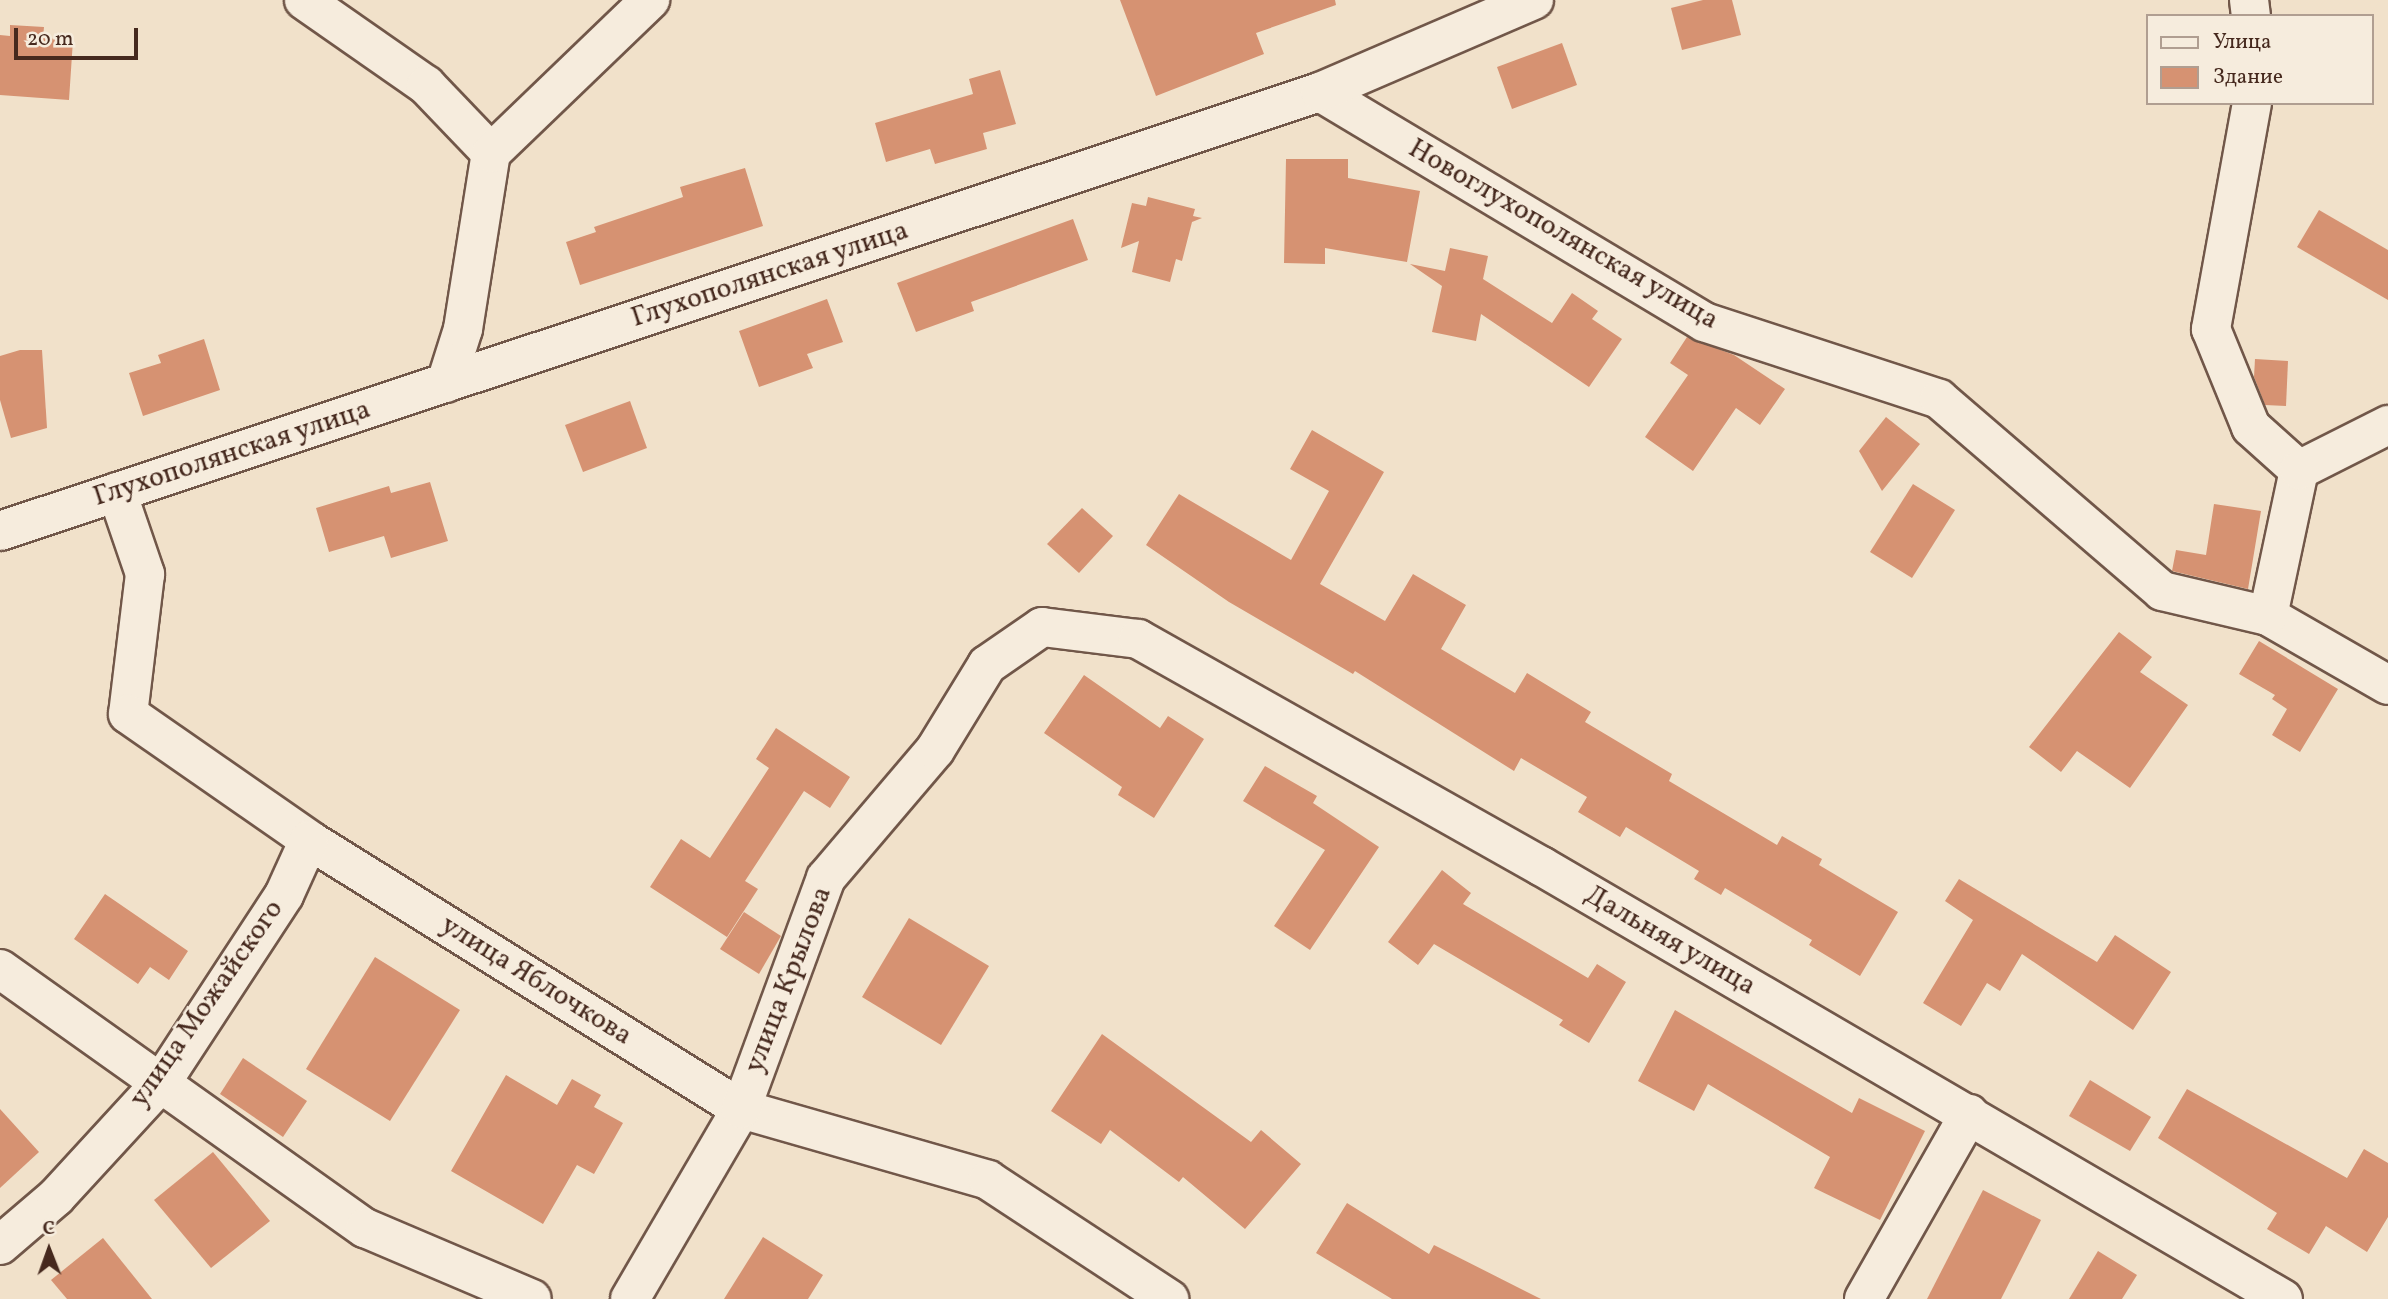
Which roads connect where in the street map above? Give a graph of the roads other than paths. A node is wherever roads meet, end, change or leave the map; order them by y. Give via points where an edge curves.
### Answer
1 (304, 0) edge
2 (650, 0) edge
3 (1534, 0) edge
4 (1320, 92) junction
5 (2252, 105) edge
6 (491, 153) junction
7 (446, 383) junction
8 (2388, 425) edge
9 (2299, 470) junction
10 (117, 492) junction
11 (0, 531) edge
12 (2268, 616) junction
13 (1042, 627) joint
14 (2388, 685) edge
15 (309, 840) junction
16 (0, 969) edge
17 (160, 1083) junction
18 (741, 1110) junction
19 (1969, 1114) junction
20 (0, 1245) edge
21 (532, 1299) edge
22 (630, 1299) edge
23 (1169, 1299) edge
24 (1864, 1299) edge
25 (2283, 1299) edge

1 - 6 street via 426,85
2 - 6 street
3 - 4 street, Глухополянская улица
4 - 7 street, Глухополянская улица
4 - 12 street, Новоглухополянская улица via 1704,322 1939,399 2162,591
5 - 9 street via 2211,329 2251,427
6 - 7 street via 463,329
7 - 10 street, Глухополянская улица
8 - 9 street
9 - 12 street
10 - 11 street, Глухополянская улица
10 - 15 street, улица Яблочкова via 145,574 128,714
12 - 14 street, Новоглухополянская улица
13 - 18 street, улица Крылова via 987,665 935,750 825,878
13 - 19 street, Дальняя улица via 1138,639
15 - 17 street, улица Можайского via 284,895
15 - 18 street, улица Яблочкова
16 - 17 street
17 - 20 street, улица Можайского via 57,1197
17 - 21 street via 365,1228
18 - 22 street, улица Крылова
18 - 23 street, улица Яблочкова via 988,1180
19 - 24 street
19 - 25 street, Дальняя улица

